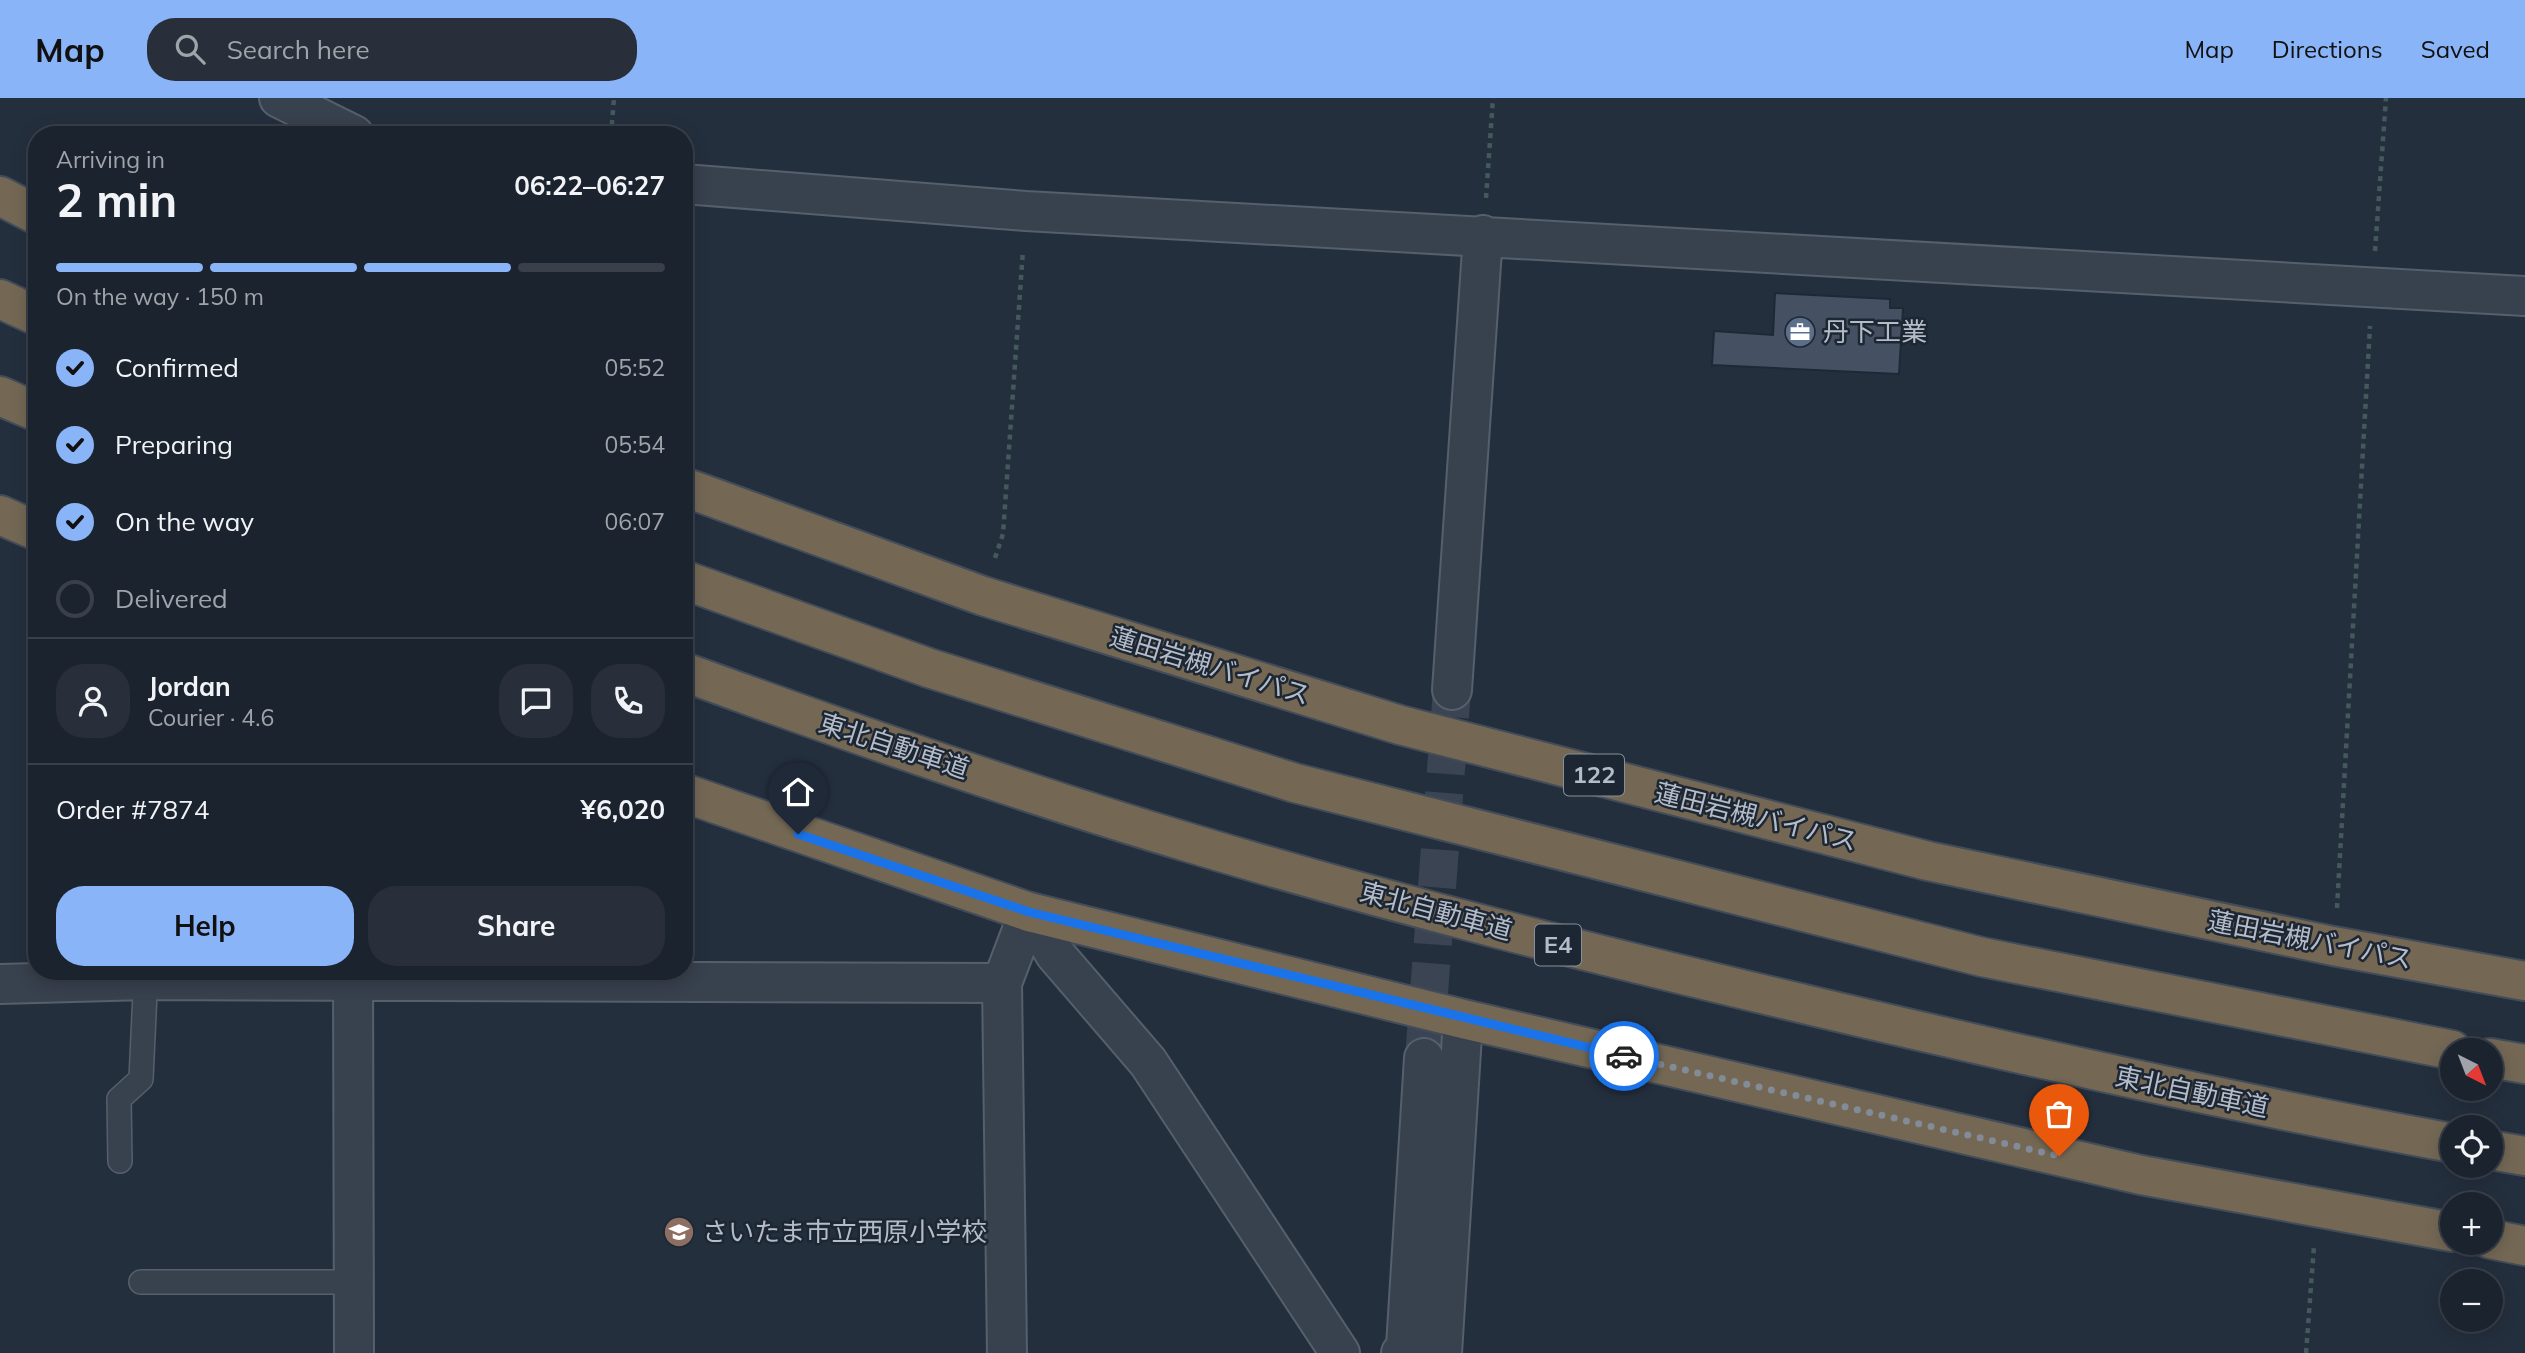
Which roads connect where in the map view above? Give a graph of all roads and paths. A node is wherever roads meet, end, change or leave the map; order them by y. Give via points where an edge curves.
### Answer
1 (279, 98) edge
2 (614, 98) edge
3 (1493, 98) edge
4 (2386, 98) edge
5 (336, 126) edge
6 (612, 126) edge
7 (693, 185) edge
8 (0, 196) edge
9 (28, 210) edge
10 (1026, 211) junction
11 (1483, 235) junction
12 (2372, 287) junction
13 (2525, 296) edge
14 (0, 299) edge
15 (28, 312) edge
16 (0, 396) edge
17 (28, 408) edge
18 (693, 490) edge
19 (0, 514) edge
20 (28, 527) edge
21 (693, 583) edge
22 (983, 596) junction
23 (693, 675) edge
24 (1452, 690) tunnel mouth
25 (693, 796) edge
26 (1029, 912) junction
27 (2333, 947) junction
28 (73, 980) edge
29 (146, 980) edge
30 (353, 980) edge
31 (678, 980) edge
32 (2525, 981) edge
33 (1002, 983) junction
34 (0, 984) edge
35 (1463, 1019) junction
36 (2440, 1048) edge
37 (1424, 1058) tunnel mouth
38 (2503, 1060) edge
39 (2525, 1064) edge
40 (2440, 1141) edge
41 (2503, 1152) edge
42 (2525, 1156) edge
43 (120, 1161) dead end
44 (2317, 1207) junction
45 (2440, 1230) edge
46 (2503, 1242) edge
47 (2525, 1246) edge
48 (141, 1282) dead end
49 (354, 1282) junction
50 (354, 1353) edge
51 (1007, 1353) edge
52 (1340, 1353) edge
53 (1401, 1353) edge
54 (1442, 1353) edge
55 (2306, 1353) edge

1 - 5 street
2 - 6 path
3 - 11 path
4 - 12 path
7 - 10 street
8 - 9 highway
10 - 11 street
10 - 22 path via 1003,534
11 - 12 street
11 - 24 street
12 - 13 street
12 - 27 path
14 - 15 highway
16 - 17 highway
18 - 22 highway, 蓮田岩槻バイパス / 122
19 - 20 highway
21 - 36 highway via 929,668 1308,786 1982,957
22 - 27 highway, 蓮田岩槻バイパス / 122 via 1400,725 1928,862
23 - 40 highway, 東北自動車道 / E4 via 1189,843 1560,946 2214,1097
25 - 26 highway
26 - 33 street
26 - 35 highway
26 - 52 street via 1055,954 1148,1062
27 - 32 highway, 蓮田岩槻バイパス / 122
28 - 34 street
29 - 43 lane via 141,1079 119,1099
30 - 49 street
31 - 33 street
33 - 51 street
35 - 44 highway via 2141,1175
35 - 54 street
37 - 53 street via 1406,1347
38 - 39 highway
41 - 42 highway
44 - 45 highway
44 - 55 path
46 - 47 highway
48 - 49 lane
49 - 50 street

